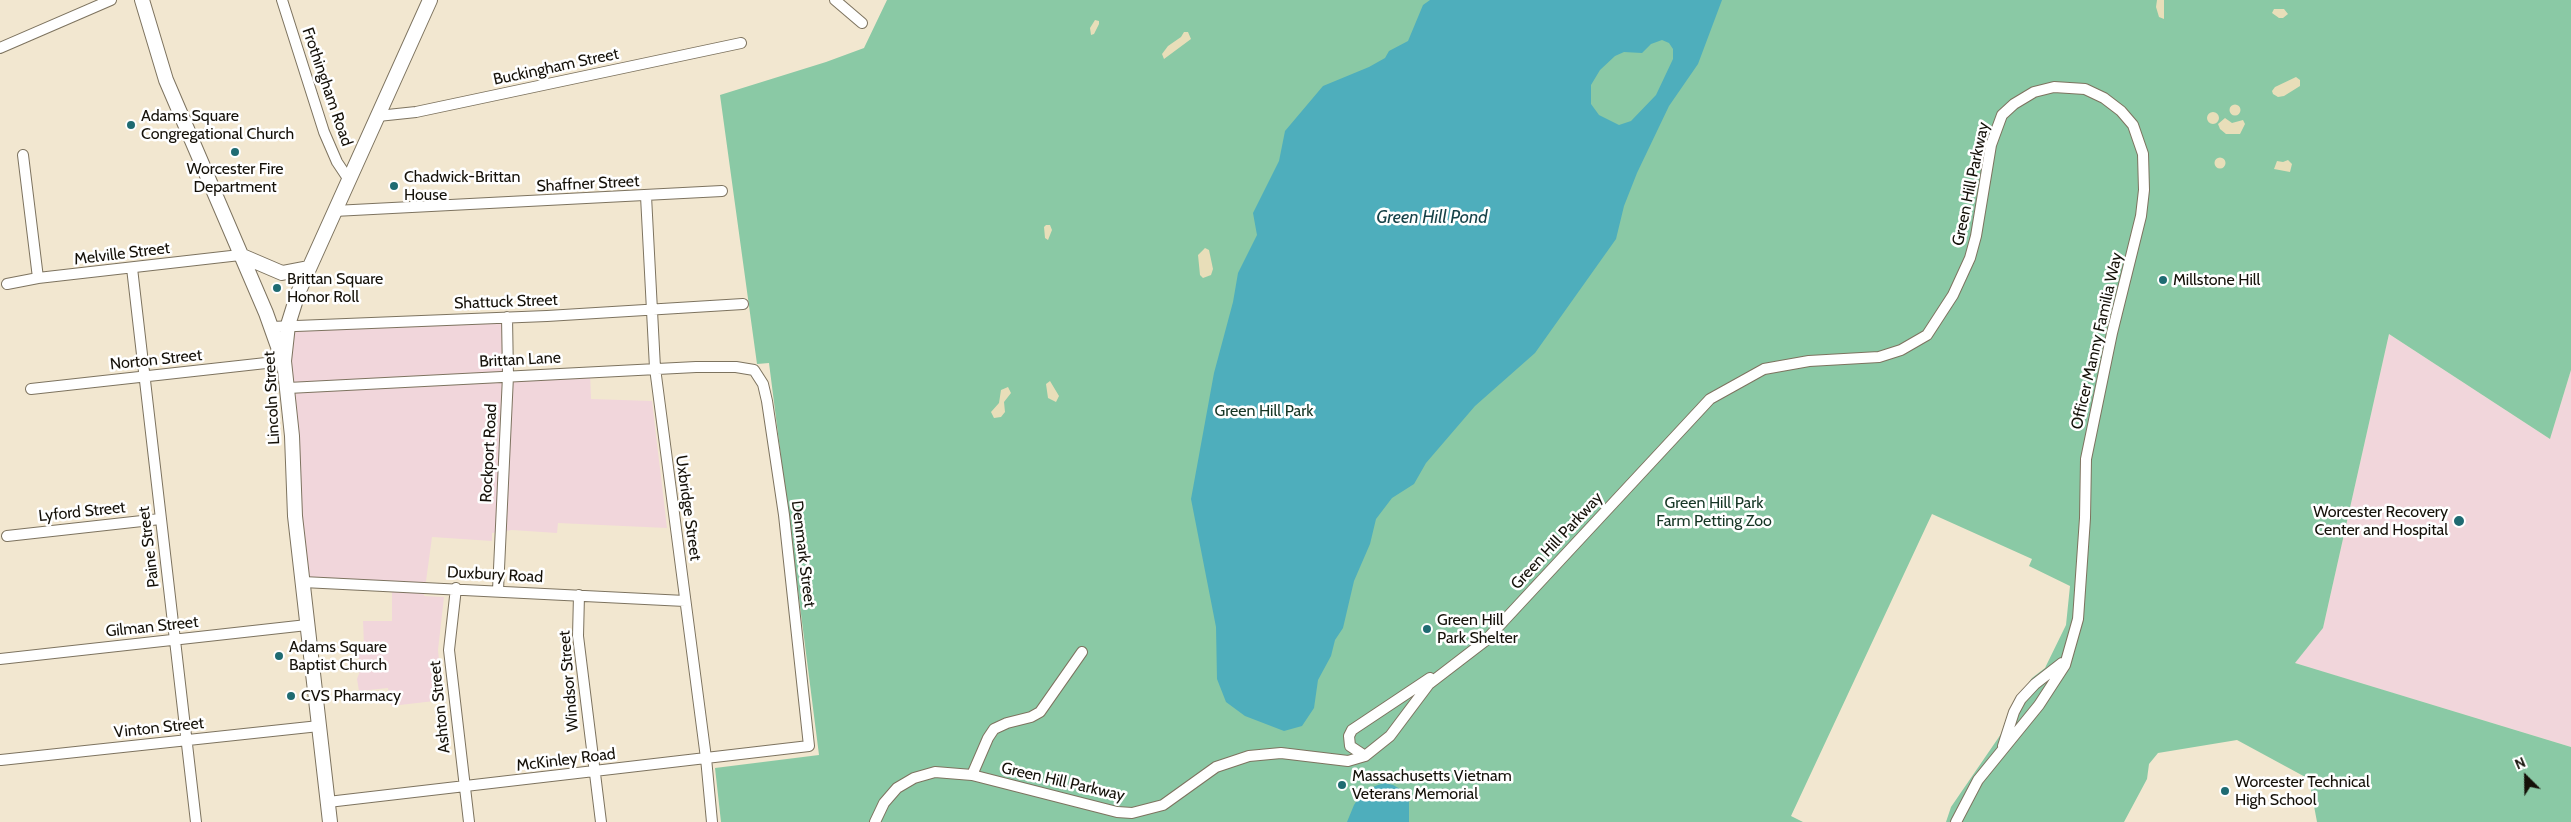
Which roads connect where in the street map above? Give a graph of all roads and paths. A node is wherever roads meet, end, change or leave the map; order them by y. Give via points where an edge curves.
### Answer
1 (111, 0) edge
2 (142, 0) edge
3 (282, 0) edge
4 (430, 0) edge
5 (835, 0) edge
6 (862, 23) dead end
7 (741, 43) dead end
8 (0, 48) edge
9 (2054, 87) joint
10 (378, 116) junction
11 (23, 155) dead end
12 (349, 180) junction
13 (722, 191) dead end
14 (646, 196) junction
15 (334, 211) junction
16 (240, 256) junction
17 (132, 268) junction
18 (308, 268) junction
19 (38, 278) junction
20 (7, 284) dead end
21 (743, 304) dead end
22 (652, 310) junction
23 (507, 317) junction
24 (288, 325) junction
25 (271, 327) junction
26 (284, 360) junction
27 (656, 368) junction
28 (754, 370) joint
29 (144, 376) junction
30 (508, 376) junction
31 (288, 388) junction
32 (31, 389) dead end
33 (160, 519) junction
34 (7, 536) dead end
35 (303, 582) junction
36 (456, 588) junction
37 (498, 590) junction
38 (579, 595) junction
39 (686, 601) junction
40 (307, 625) junction
41 (175, 640) junction
42 (1082, 652) dead end
43 (2069, 656) junction
44 (0, 659) edge
45 (1448, 668) junction
46 (319, 726) junction
47 (187, 740) junction
48 (809, 746) joint
49 (1365, 756) junction
50 (706, 758) junction
51 (2, 760) dead end
52 (1995, 760) junction
53 (595, 772) junction
54 (972, 775) junction
55 (465, 788) junction
56 (328, 802) junction
57 (196, 822) edge
58 (330, 822) edge
59 (469, 822) edge
60 (601, 822) edge
61 (712, 822) edge
62 (874, 822) edge
63 (1956, 822) edge

1 - 8 street
2 - 16 main road via 166,80
3 - 12 street, Frothingham Road via 324,132
4 - 10 main road, Lincoln Street
5 - 6 street
7 - 10 street, Buckingham Street via 416,112
9 - 43 street, Officer Manny Familia Way via 2085,89 2121,110 2139,141 2144,178 2141,216 2086,459 2081,599
9 - 45 street, Green Hill Parkway via 2020,100 1998,121 1970,258 1953,295 1927,335 1901,350 1879,357 1809,361 1764,369 1710,399 1485,641
10 - 12 main road, Lincoln Street
11 - 19 street
12 - 15 main road, Lincoln Street
13 - 14 street, Shaffner Street
14 - 15 street, Shaffner Street
14 - 22 street, Uxbridge Street
15 - 18 main road, Lincoln Street
16 - 17 street, Melville Street
16 - 18 main road via 282,273
16 - 25 main road
17 - 19 street, Melville Street
17 - 29 street, Paine Street
18 - 24 main road, Lincoln Street
19 - 20 street, Melville Street
21 - 22 street, Shattuck Street
22 - 23 street, Shattuck Street
22 - 27 street, Uxbridge Street
23 - 24 street, Shattuck Street
23 - 30 street, Rockport Road
24 - 25 street, Shattuck Street
24 - 26 main road, Lincoln Street
25 - 26 main road
26 - 29 street, Norton Street
26 - 31 main road, Lincoln Street
27 - 28 street, Brittan Lane via 733,366
27 - 30 street, Brittan Lane
27 - 39 street, Uxbridge Street
28 - 48 street, Denmark Street via 763,384 767,401 784,515
29 - 32 street, Norton Street
29 - 33 street, Paine Street
30 - 31 street, Brittan Lane
30 - 37 street, Rockport Road
31 - 35 main road, Lincoln Street via 294,516
33 - 34 street, Lyford Street
33 - 41 street, Paine Street
35 - 36 street, Duxbury Road
35 - 40 main road, Lincoln Street
36 - 37 street, Duxbury Road
36 - 55 street, Ashton Street via 449,650
37 - 38 street, Duxbury Road
38 - 39 street, Duxbury Road
38 - 53 street, Windsor Street via 578,636
39 - 50 street, Uxbridge Street
40 - 41 street, Gilman Street
40 - 46 main road, Lincoln Street
41 - 44 street, Gilman Street
41 - 47 street, Paine Street
42 - 54 street via 1040,712 994,729
43 - 52 street, Officer Manny Familia Way via 2052,686
43 - 52 street, Officer Manny Familia Way via 2021,700 2006,741
45 - 49 street, Green Hill Parkway via 1422,691 1390,736
45 - 49 street via 1352,730 1350,746
46 - 47 street, Vinton Street
46 - 56 main road, Lincoln Street
47 - 51 street, Vinton Street
47 - 57 street, Paine Street
48 - 50 street, McKinley Road
49 - 54 street, Green Hill Parkway via 1348,762 1276,752 1249,756 1216,768 1163,805 1135,812 1117,812
50 - 53 street, McKinley Road
50 - 61 street, Uxbridge Street
52 - 63 street, Officer Manny Familia Way via 1970,792
53 - 55 street, McKinley Road
53 - 60 street, Windsor Street
54 - 62 street, Green Hill Parkway via 940,771 907,782 888,798
55 - 56 street, McKinley Road
55 - 59 street, Ashton Street
56 - 58 main road, Lincoln Street

